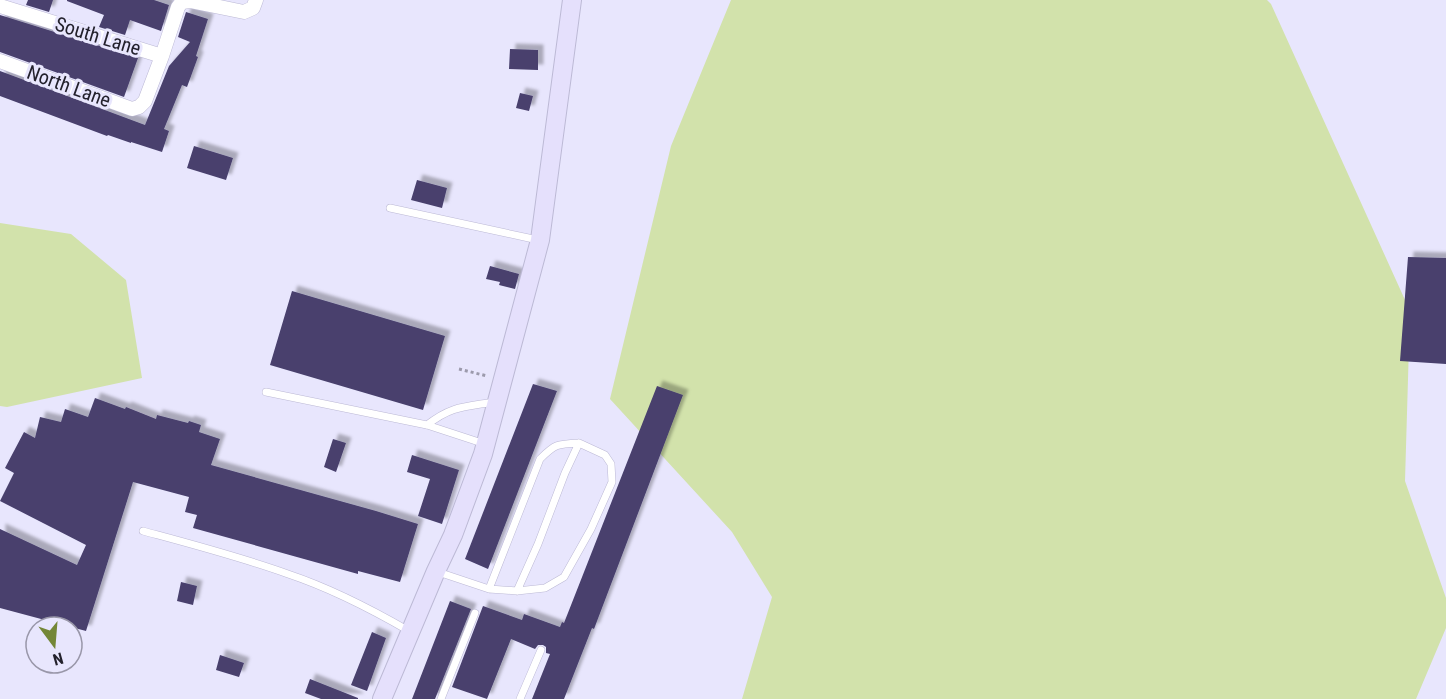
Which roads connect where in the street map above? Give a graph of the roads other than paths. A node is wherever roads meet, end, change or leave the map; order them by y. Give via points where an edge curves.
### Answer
1 (256, 0) edge
2 (573, 0) edge
3 (182, 1) edge
4 (0, 6) edge
5 (162, 56) junction
6 (0, 61) edge
7 (390, 208) dead end
8 (540, 240) junction
9 (266, 392) dead end
10 (496, 402) junction
11 (427, 425) junction
12 (579, 443) junction
13 (485, 444) junction
14 (143, 531) dead end
15 (436, 571) junction
16 (489, 589) junction
17 (517, 591) junction
18 (475, 613) dead end
19 (410, 631) junction
20 (540, 650) dead end
21 (382, 699) edge
22 (441, 699) edge
23 (520, 699) edge

1 - 3 street via 253,8 244,12
2 - 8 street
3 - 5 street
4 - 5 street, South Lane
5 - 6 street, North Lane via 145,101 132,109
7 - 8 lane
8 - 10 street
9 - 11 lane
10 - 11 lane via 460,407
10 - 13 street
11 - 13 lane
12 - 16 lane via 561,444 540,459
12 - 17 lane
12 - 17 lane via 605,455 611,464 612,482 564,577 544,588
13 - 15 street
14 - 19 lane via 290,574
15 - 16 lane
15 - 19 street
16 - 17 lane
18 - 22 lane
19 - 21 street
20 - 23 lane

